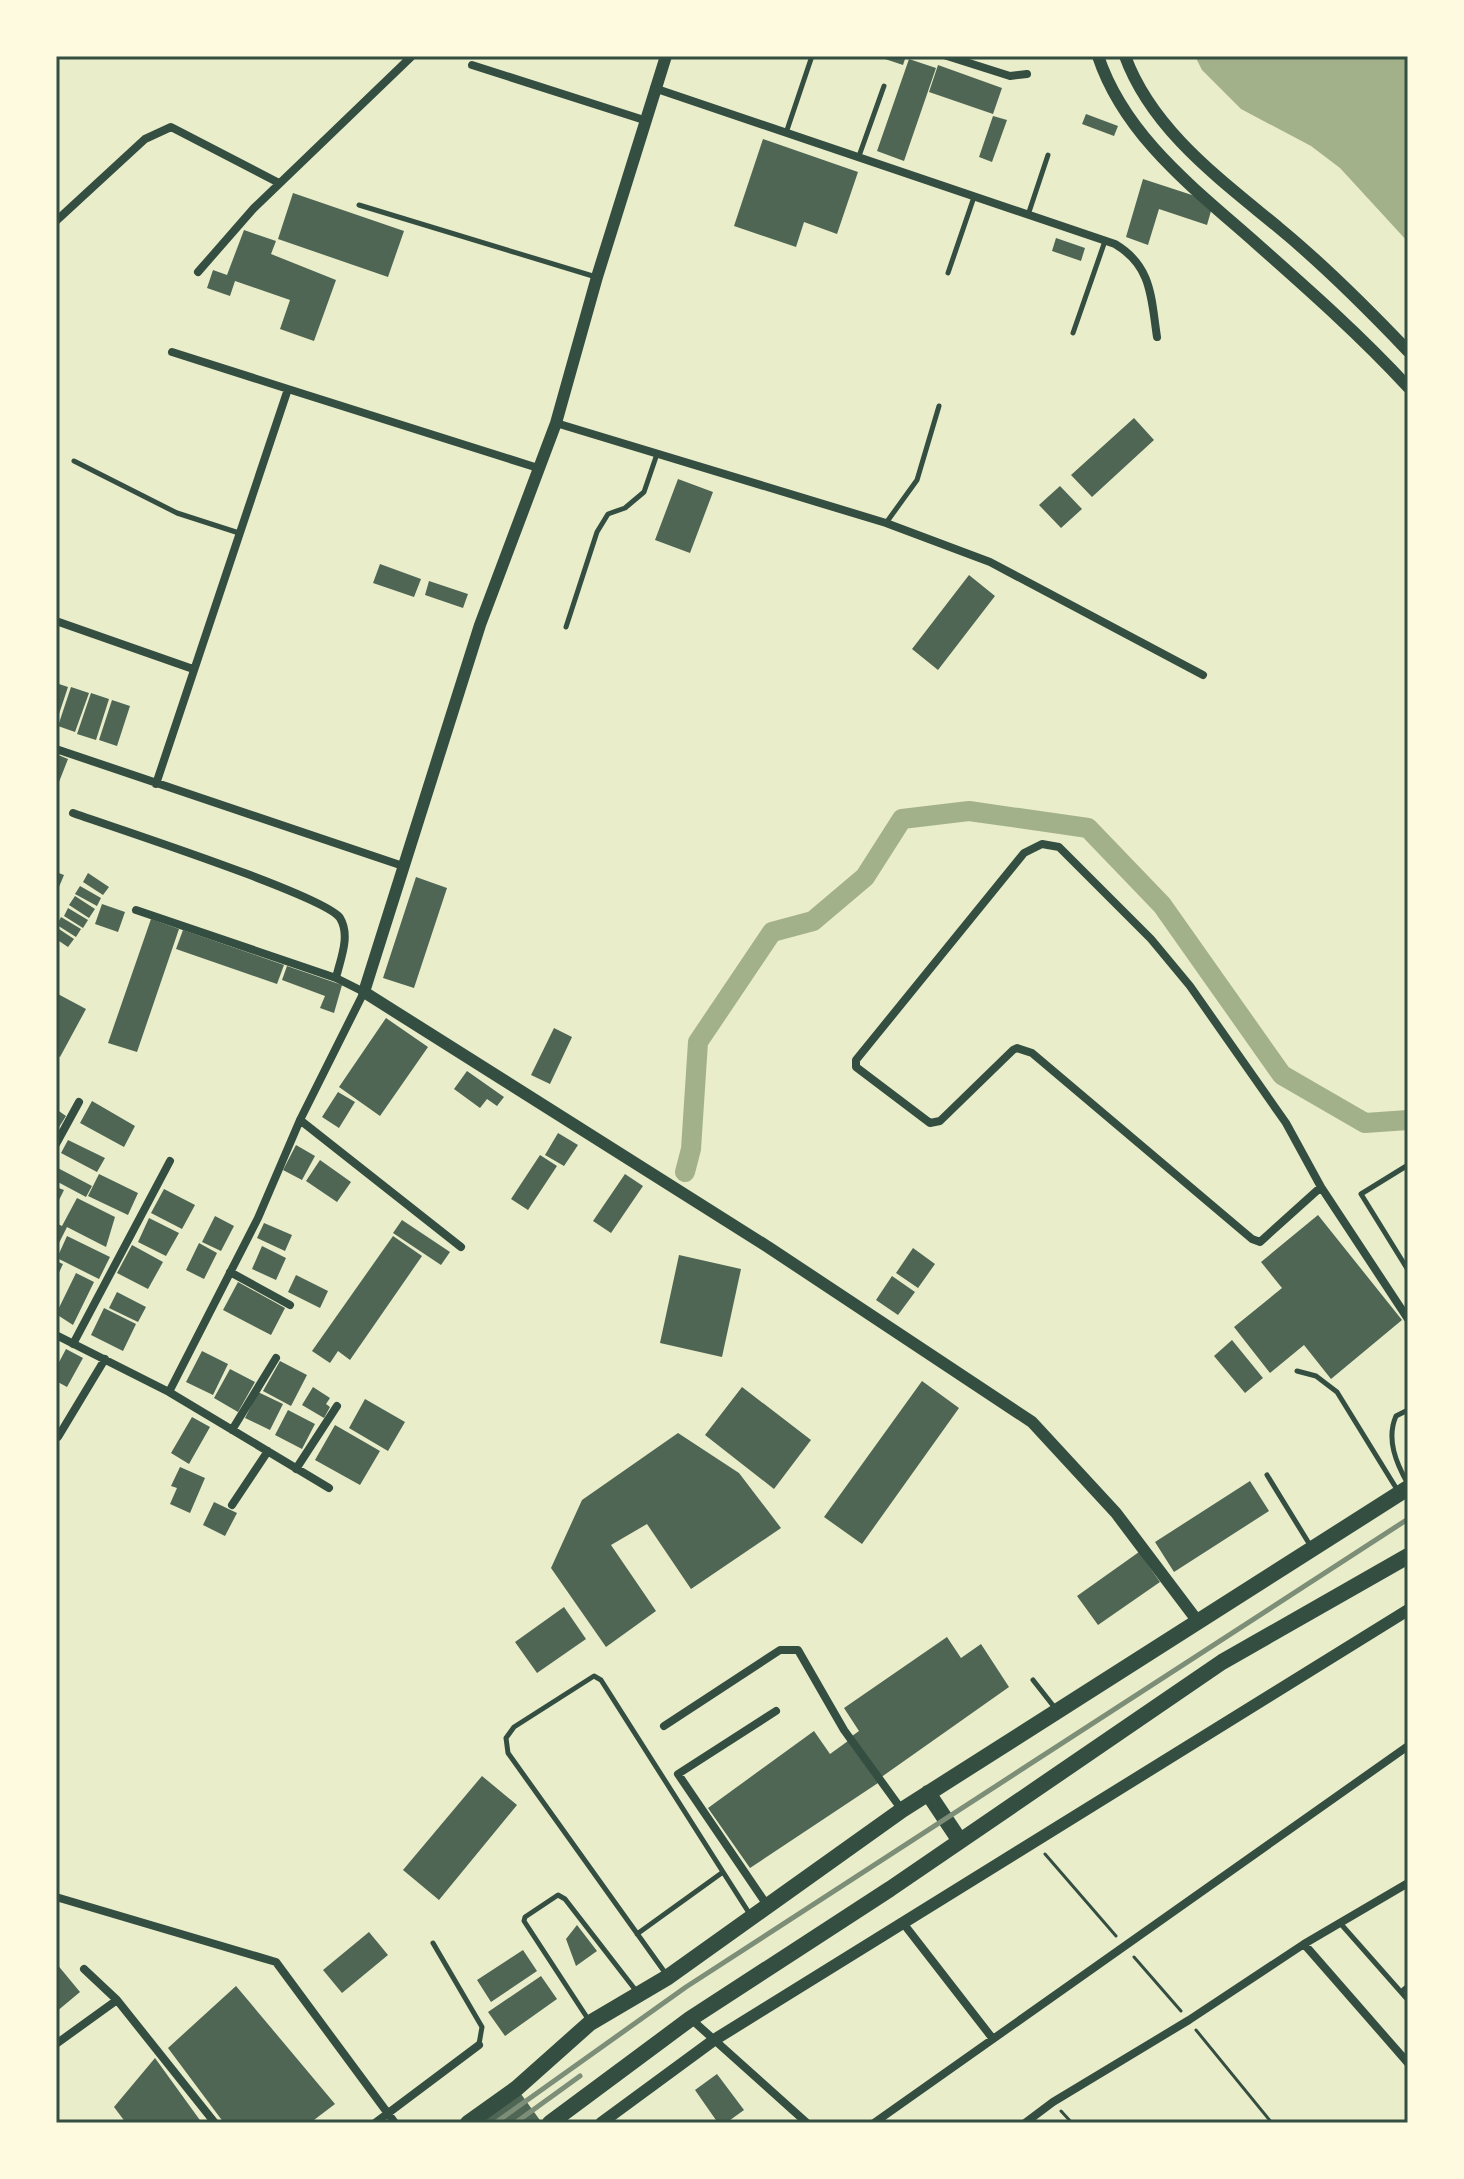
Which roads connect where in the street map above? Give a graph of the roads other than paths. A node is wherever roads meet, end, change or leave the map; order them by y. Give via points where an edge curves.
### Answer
1 (412, 56) edge
2 (666, 56) edge
3 (812, 56) edge
4 (947, 56) edge
5 (1098, 56) edge
6 (1125, 56) edge
7 (472, 65) dead end
8 (1027, 74) dead end
9 (884, 86) dead end
10 (654, 88) junction
11 (644, 120) junction
12 (786, 133) junction
13 (1048, 155) dead end
14 (858, 158) junction
15 (279, 183) junction
16 (974, 197) junction
17 (359, 205) dead end
18 (1028, 215) junction
19 (56, 221) edge
20 (1105, 241) junction
21 (198, 272) dead end
22 (948, 273) dead end
23 (597, 277) junction
24 (1073, 333) dead end
25 (1157, 337) dead end
26 (1408, 351) edge
27 (172, 352) dead end
28 (1408, 387) edge
29 (288, 389) junction
30 (939, 406) dead end
31 (556, 423) junction
32 (657, 454) junction
33 (74, 461) dead end
34 (538, 468) junction
35 (886, 523) junction
36 (239, 533) junction
37 (56, 621) edge
38 (566, 627) dead end
39 (193, 669) junction
40 (1203, 675) dead end
41 (56, 749) edge
42 (156, 784) junction
43 (73, 813) dead end
44 (403, 866) junction
45 (136, 910) dead end
46 (336, 978) junction
47 (364, 992) junction
48 (79, 1102) dead end
49 (300, 1120) junction
50 (56, 1144) edge
51 (170, 1161) dead end
52 (1408, 1165) edge
53 (1321, 1187) junction
54 (461, 1247) dead end
55 (1408, 1270) edge
56 (230, 1272) junction
57 (290, 1305) dead end
58 (1408, 1319) edge
59 (56, 1335) edge
60 (73, 1344) junction
61 (276, 1358) dead end
62 (105, 1359) junction
63 (1297, 1371) dead end
64 (169, 1392) junction
65 (337, 1406) dead end
66 (1408, 1410) edge
67 (232, 1430) junction
68 (58, 1437) edge
69 (268, 1451) junction
70 (296, 1469) junction
71 (1267, 1475) dead end
72 (329, 1488) dead end
73 (1405, 1489) edge
74 (232, 1505) dead end
75 (1313, 1550) junction
76 (1408, 1556) edge
77 (1408, 1610) edge
78 (1199, 1623) junction
79 (1033, 1680) dead end
80 (776, 1711) dead end
81 (1058, 1712) junction
82 (664, 1726) dead end
83 (1408, 1746) edge
84 (928, 1793) junction
85 (902, 1810) junction
86 (960, 1841) junction
87 (723, 1872) junction
88 (1408, 1883) edge
89 (56, 1897) edge
90 (767, 1905) junction
91 (751, 1916) junction
92 (903, 1923) junction
93 (1340, 1923) junction
94 (637, 1934) junction
95 (433, 1943) dead end
96 (1304, 1944) junction
97 (84, 1969) dead end
98 (668, 1977) junction
99 (1408, 1986) edge
100 (1401, 1992) junction
101 (637, 1993) junction
102 (117, 2000) junction
103 (1408, 2000) edge
104 (690, 2019) junction
105 (590, 2023) junction
106 (993, 2039) junction
107 (714, 2040) junction
108 (56, 2044) edge
109 (479, 2045) joint
110 (1408, 2063) edge
111 (388, 2113) junction
112 (215, 2123) edge
113 (375, 2123) edge
114 (395, 2123) edge
115 (468, 2123) edge
116 (550, 2123) edge
117 (601, 2123) edge
118 (807, 2123) edge
119 (874, 2123) edge
120 (1025, 2123) edge

1 - 15 street
2 - 10 street
3 - 12 lane
4 - 8 street via 1010,76
5 - 28 street via 1129,121 1173,169
6 - 26 street via 1153,111 1173,133
7 - 11 street
9 - 14 lane
10 - 11 street
10 - 12 street
11 - 23 street
12 - 14 street
13 - 18 lane
14 - 16 street
15 - 19 street via 171,127 145,139
15 - 21 street
16 - 18 street
16 - 22 lane
17 - 23 lane
18 - 20 street
20 - 24 lane
20 - 25 street via 1133,255 1143,268
23 - 31 street
27 - 29 street
29 - 34 street
29 - 36 street
30 - 35 lane via 917,480
31 - 32 street
31 - 34 street
32 - 35 street
32 - 38 lane via 644,492 608,514 597,532
33 - 36 lane via 177,513
34 - 44 street via 480,625
35 - 40 street via 990,562
36 - 39 street
37 - 39 street
39 - 42 street
41 - 42 street
42 - 44 street
43 - 46 street via 336,913 344,943
44 - 47 street
45 - 46 street
46 - 47 street
47 - 49 street
47 - 78 street via 768,1247 1032,1422 1116,1513
48 - 50 street
49 - 54 street
49 - 56 street
51 - 60 street
52 - 55 lane via 1361,1194
53 - 53 street via 1260,1242 1032,1053 1013,1050 940,1121 930,1123 856,1067 856,1060 1024,853 1042,844 1059,847 1190,986 1286,1123
53 - 58 street
56 - 57 street
56 - 64 street
59 - 60 street
60 - 62 street
61 - 67 street
62 - 64 street
62 - 68 street
63 - 73 lane via 1316,1376 1337,1392
64 - 67 street
65 - 70 street
66 - 73 lane via 1396,1416 1391,1429
67 - 69 street
69 - 70 street
69 - 74 street
70 - 72 street
71 - 75 lane
73 - 75 highway
75 - 78 highway
76 - 86 highway via 1222,1662
77 - 92 street
78 - 81 highway
79 - 81 lane
80 - 90 street via 678,1774
81 - 84 highway
82 - 85 street via 780,1650 798,1650 844,1730
83 - 106 street
84 - 85 highway
84 - 86 highway
85 - 90 highway
86 - 104 highway
87 - 91 lane
87 - 94 lane
87 - 94 lane via 601,1680 594,1676 514,1727 506,1738 508,1753
88 - 93 street
89 - 111 street via 276,1962
90 - 91 highway
91 - 98 highway
92 - 106 street
92 - 107 street
93 - 96 street
93 - 100 lane
94 - 98 lane
95 - 109 lane via 482,2027
96 - 110 street
96 - 120 street
97 - 102 street
98 - 101 highway
99 - 100 lane
100 - 103 lane
101 - 105 highway
101 - 105 lane via 558,1895 524,1921
102 - 108 street
102 - 112 street
104 - 107 street
104 - 116 highway
105 - 115 highway
106 - 119 street
107 - 117 street
107 - 118 street
109 - 111 street
111 - 113 street
111 - 114 street

